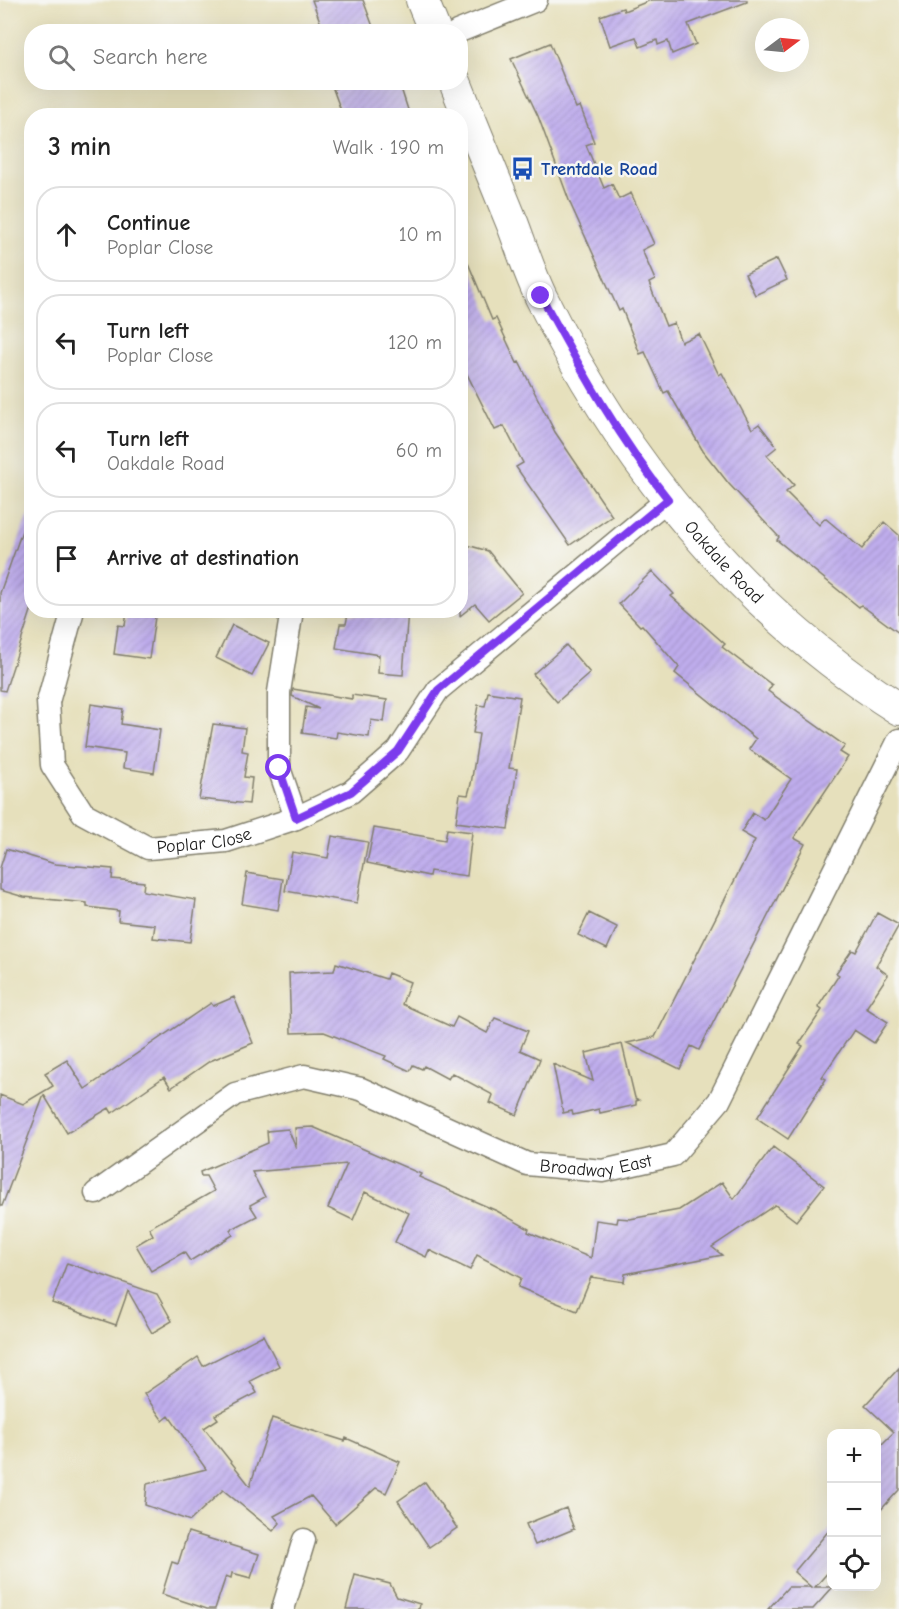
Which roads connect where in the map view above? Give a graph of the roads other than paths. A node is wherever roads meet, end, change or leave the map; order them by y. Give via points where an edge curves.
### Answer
1 (422, 0) edge
2 (536, 0) edge
3 (432, 24) edge
4 (468, 28) edge
5 (458, 90) edge
6 (465, 108) edge
7 (468, 114) edge
8 (668, 499) junction
9 (71, 618) edge
10 (291, 618) edge
11 (899, 709) edge
12 (899, 740) edge
13 (296, 818) junction
14 (96, 1193) dead end
15 (304, 1540) dead end
16 (283, 1609) edge

1 - 3 street
2 - 4 street
5 - 6 street, Oakdale Road
7 - 8 street, Oakdale Road via 541,296 604,411
8 - 11 street, Oakdale Road via 718,559 772,613 852,679
8 - 13 street, Poplar Close via 438,690 398,751 351,792
9 - 13 street, Poplar Close via 48,702 52,765 83,813 148,848 226,841
10 - 13 street via 279,692 279,768
12 - 14 street, Broadway East via 719,1101 673,1155 603,1172 527,1164 361,1089 304,1076 235,1094
15 - 16 street

